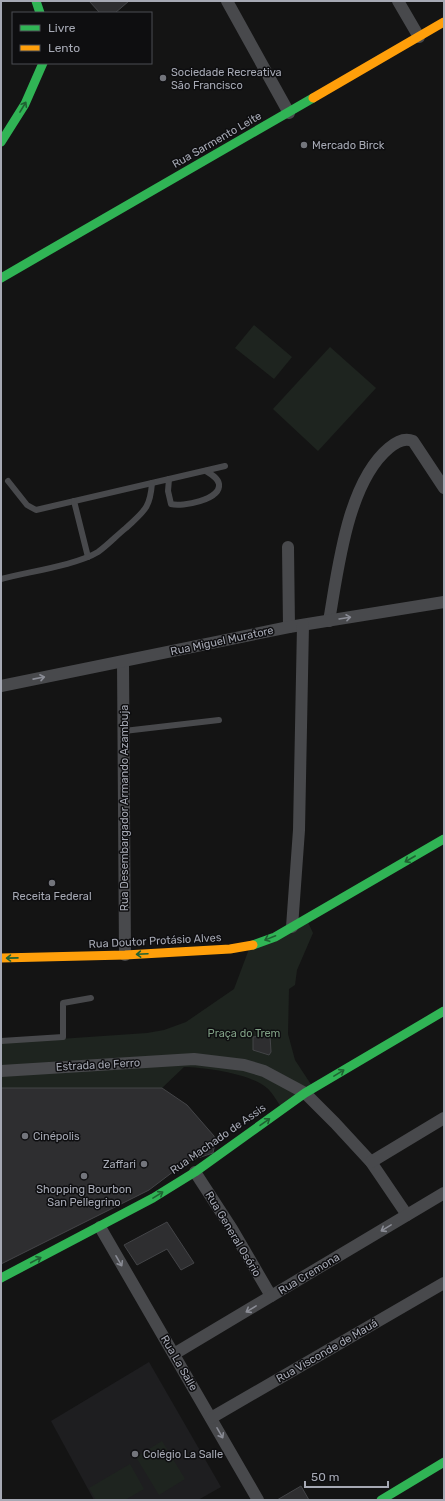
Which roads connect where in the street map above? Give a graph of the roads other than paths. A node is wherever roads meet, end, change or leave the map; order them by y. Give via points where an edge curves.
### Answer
1 (36, 1) edge
2 (228, 1) edge
3 (398, 1) edge
4 (40, 12) edge
5 (444, 22) edge
6 (419, 37) junction
7 (43, 64) edge
8 (289, 113) junction
9 (1, 141) edge
10 (1, 278) edge
11 (226, 466) dead end
12 (206, 471) junction
13 (169, 479) junction
14 (8, 481) dead end
15 (152, 483) junction
16 (444, 488) edge
17 (74, 501) junction
18 (288, 547) dead end
19 (88, 557) junction
20 (1, 579) edge
21 (444, 602) edge
22 (329, 621) junction
23 (303, 625) junction
24 (289, 627) junction
25 (123, 662) junction
26 (1, 686) edge
27 (219, 720) dead end
28 (124, 731) junction
29 (444, 839) edge
30 (292, 927) junction
31 (125, 955) junction
32 (1, 958) edge
33 (91, 998) dead end
34 (444, 1011) edge
35 (1, 1041) edge
36 (1, 1071) edge
37 (306, 1093) junction
38 (444, 1118) edge
39 (371, 1162) junction
40 (195, 1172) junction
41 (444, 1193) edge
42 (407, 1215) junction
43 (100, 1227) junction
44 (1, 1278) edge
45 (444, 1283) edge
46 (271, 1296) junction
47 (174, 1354) junction
48 (211, 1418) junction
49 (444, 1462) edge
50 (258, 1500) edge
51 (381, 1500) edge

1 - 4 street
2 - 8 street
3 - 6 street
5 - 6 street, Rua Sarmento Leite
6 - 8 street, Rua Sarmento Leite
9 -> 7 street via 25,104
8 - 10 street, Rua Sarmento Leite
11 - 12 lane
12 - 13 lane
12 - 13 lane via 215,477 219,483 218,489 213,496 193,504 171,504
13 - 15 lane
14 - 17 lane via 27,505 36,510
15 - 17 lane
15 - 19 lane via 151,498 145,511
16 - 22 street via 413,441 403,440 378,458 363,482 341,551
17 - 19 lane
18 - 24 street
19 - 20 lane
22 -> 21 street, Rua Miguel Muratore
22 - 23 street, Rua Miguel Muratore
23 - 24 street, Rua Miguel Muratore
23 - 30 street via 299,830
24 - 25 street, Rua Miguel Muratore
26 -> 25 street, Rua Miguel Muratore
25 - 28 street, Rua Desembargador Armando Azambuja
27 - 28 lane
28 - 31 street, Rua Desembargador Armando Azambuja
29 -> 30 street, Rua Doutor Protásio Alves
30 -> 31 street, Rua Doutor Protásio Alves via 275,937 230,949
31 -> 32 street, Rua Doutor Protásio Alves
33 - 35 lane via 63,1003 62,1037
37 -> 34 street, Rua Machado de Assis
36 - 37 street, Estrada de Ferro via 194,1059 244,1065 285,1081
37 - 39 street, Estrada de Ferro
40 -> 37 street, Rua Machado de Assis
38 - 39 street
39 - 42 street, Estrada de Ferro
43 -> 40 street, Rua Machado de Assis
40 - 46 street, Rua General Osório
41 - 42 street, Rua Cremona
42 -> 46 street, Rua Cremona
44 -> 43 street, Rua Machado de Assis
43 -> 47 street, Rua La Salle
45 - 48 street, Rua Visconde de Mauá
46 -> 47 street, Rua Cremona
47 - 48 street, Rua La Salle
48 -> 50 street, Rua La Salle
49 - 51 street

